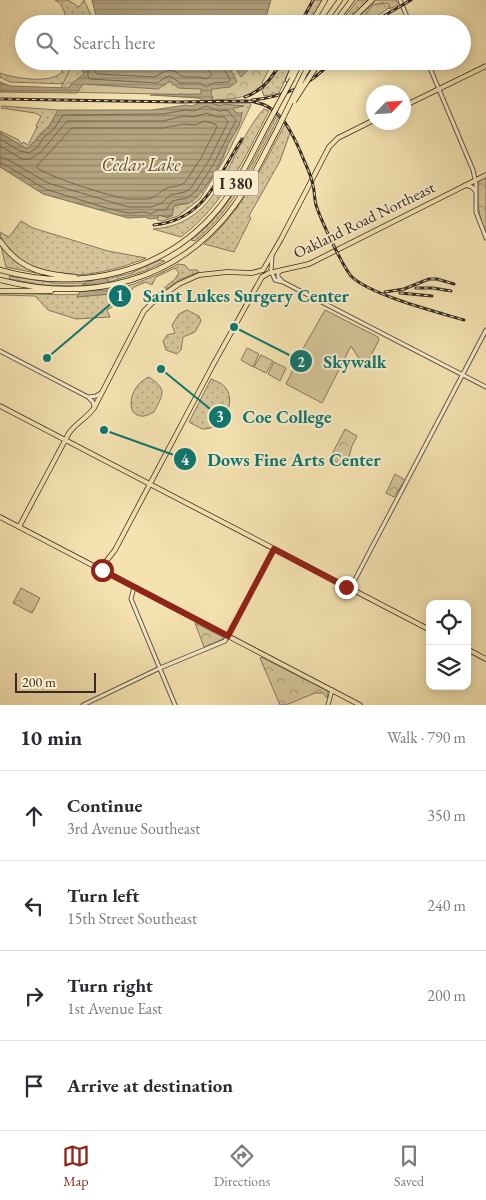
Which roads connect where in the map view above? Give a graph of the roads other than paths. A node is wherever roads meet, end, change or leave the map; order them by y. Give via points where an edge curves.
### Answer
1 (324, 0) edge
2 (340, 0) edge
3 (352, 0) edge
4 (372, 0) edge
5 (400, 0) edge
6 (316, 15) edge
7 (329, 15) edge
8 (341, 15) edge
9 (356, 15) edge
10 (406, 15) edge
11 (486, 66) edge
12 (293, 70) edge
13 (296, 70) edge
14 (307, 70) edge
15 (314, 70) edge
16 (431, 70) edge
17 (290, 79) junction
18 (438, 89) junction
19 (411, 102) edge
20 (284, 117) junction
21 (366, 124) edge
22 (486, 175) edge
23 (476, 180) junction
24 (465, 186) junction
25 (476, 193) junction
26 (486, 238) edge
27 (0, 241) edge
28 (271, 258) junction
29 (0, 270) edge
30 (281, 270) junction
31 (272, 273) junction
32 (252, 274) junction
33 (84, 279) junction
34 (0, 280) edge
35 (283, 282) junction
36 (258, 284) junction
37 (71, 290) junction
38 (0, 291) edge
39 (486, 330) edge
40 (0, 351) edge
41 (462, 375) junction
42 (486, 387) edge
43 (102, 392) junction
44 (88, 397) junction
45 (0, 406) edge
46 (94, 407) junction
47 (65, 440) junction
48 (150, 485) junction
49 (0, 517) edge
50 (19, 527) junction
51 (274, 549) junction
52 (100, 570) junction
53 (134, 587) junction
54 (350, 589) junction
55 (426, 628) edge
56 (228, 636) junction
57 (471, 651) edge
58 (486, 659) edge
59 (160, 668) junction
60 (332, 690) junction
61 (83, 705) edge
62 (175, 705) edge
63 (330, 705) edge
64 (360, 705) edge

1 - 6 highway
2 - 7 highway
3 - 8 highway
4 - 9 highway
5 - 10 street
11 - 18 main road
12 - 17 highway
13 - 17 highway, I 380
14 - 20 highway, I 380, bridge
15 - 20 highway, bridge
16 - 18 street
17 - 33 highway, I 380, bridge via 231,191 194,233 140,265 111,275
18 - 19 main road
18 - 23 street
20 - 37 highway, I 380, bridge via 239,198 206,237 176,260 139,278 106,287
21 - 28 main road via 338,138 329,147
22 - 23 main road, Oakland Road Northeast
23 - 24 main road, Oakland Road Northeast
23 - 25 street
24 - 25 street via 472,187
24 - 30 main road, Oakland Road Northeast via 309,264
25 - 26 street via 476,212
27 - 33 highway via 15,258 32,269
28 - 31 street
28 - 32 main road via 263,270
29 - 33 highway, I 380 via 49,279
30 - 31 main road, Oakland Road Northeast
30 - 35 street via 278,276
31 - 35 street via 275,280
31 - 36 main road, Oakland Road Northeast via 262,277
32 - 36 main road via 257,277
32 - 43 main road via 219,272 199,275 179,284 152,303 144,312
34 - 37 highway, I 380 via 36,288
35 - 41 street
36 - 48 main road, Oakland Road Northeast
37 - 38 highway
39 - 41 street
40 - 44 street
41 - 42 street
41 - 54 street
43 - 44 street
43 - 46 main road
44 - 46 street
45 - 47 main road
46 - 47 main road
47 - 48 main road
47 - 50 main road
48 - 51 main road
48 - 52 main road, Oakland Road Northeast via 112,555
49 - 50 main road
50 - 52 main road
51 - 54 main road
51 - 56 street
52 - 53 main road
53 - 56 main road
53 - 59 street via 131,599
54 - 55 main road
56 - 59 street via 221,643
56 - 60 main road
57 - 58 main road
59 - 61 street
59 - 62 street
60 - 63 street
60 - 64 main road

